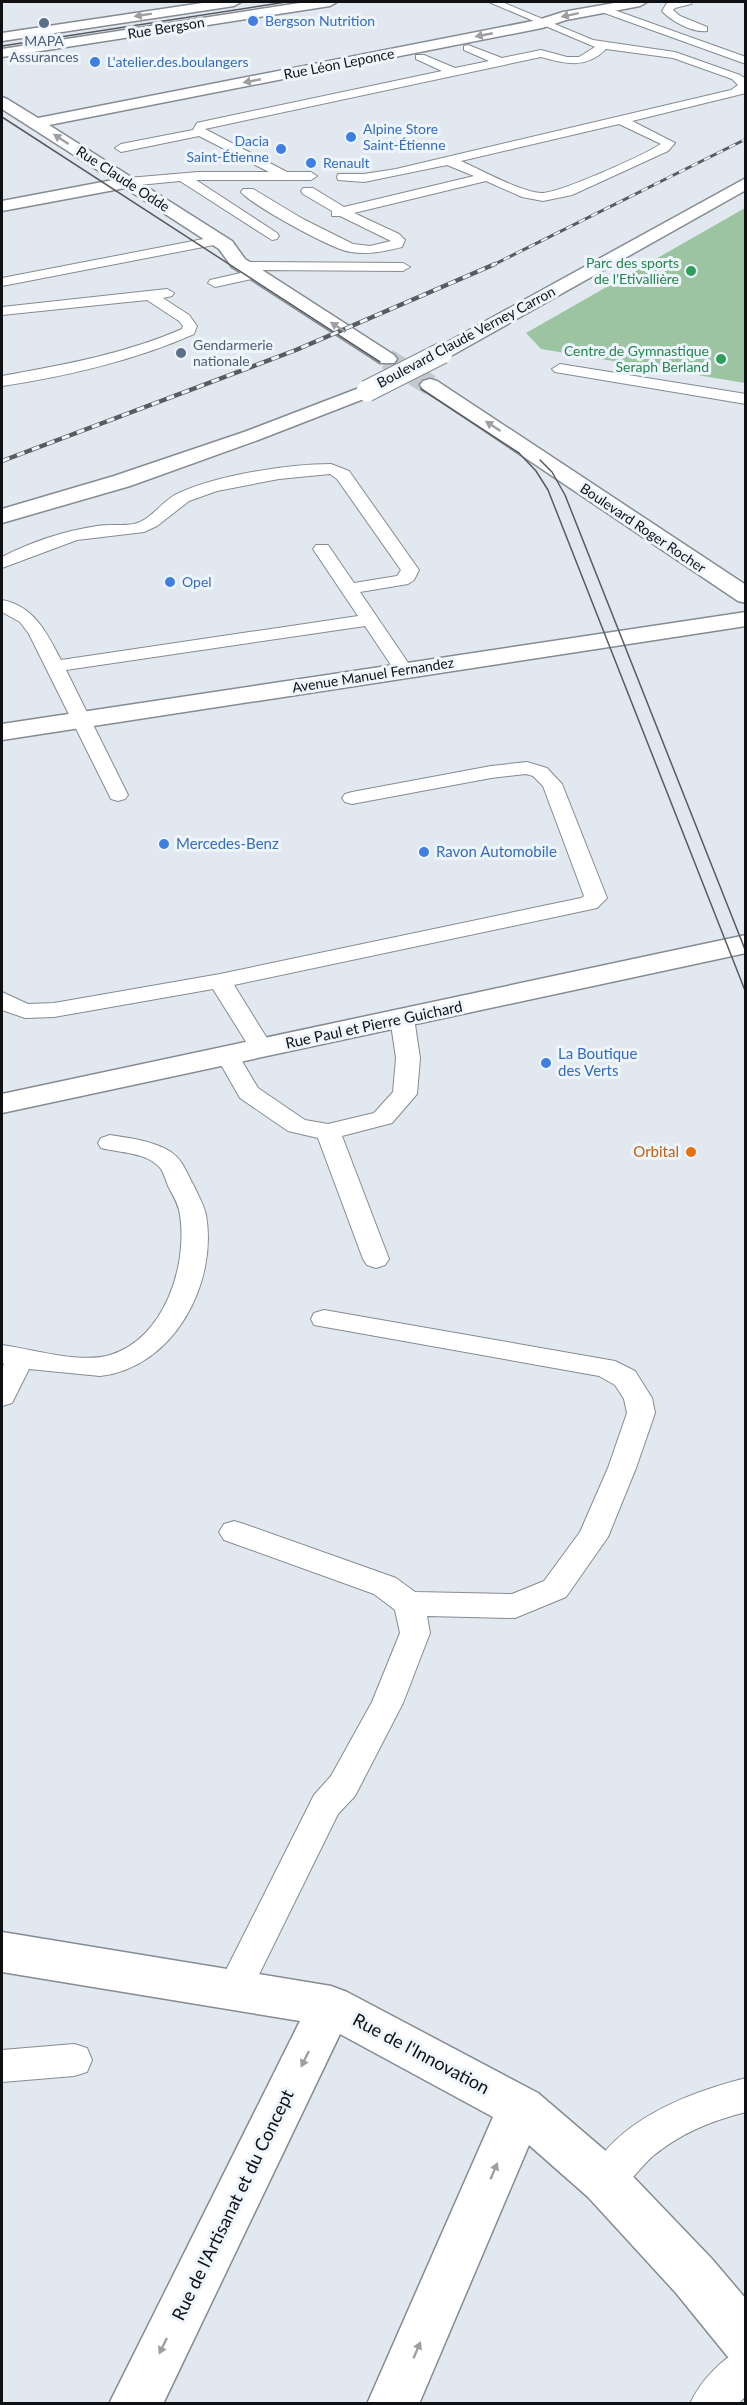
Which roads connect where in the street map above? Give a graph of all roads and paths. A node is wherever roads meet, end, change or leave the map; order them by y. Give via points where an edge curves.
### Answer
1 (234, 2) edge
2 (330, 2) edge
3 (494, 2) edge
4 (640, 2) edge
5 (687, 2) edge
6 (603, 9) junction
7 (542, 24) junction
8 (618, 33) dead end
9 (2, 37) edge
10 (682, 38) junction
11 (508, 39) dead end
12 (603, 45) junction
13 (468, 48) dead end
14 (2, 53) edge
15 (542, 53) junction
16 (675, 55) junction
17 (729, 55) junction
18 (420, 57) dead end
19 (746, 61) edge
20 (502, 62) junction
21 (694, 62) junction
22 (455, 72) junction
23 (2, 102) edge
24 (2, 119) edge
25 (29, 119) junction
26 (620, 120) junction
27 (201, 132) junction
28 (121, 148) dead end
29 (449, 161) junction
30 (286, 176) junction
31 (311, 176) dead end
32 (182, 177) junction
33 (343, 177) dead end
34 (488, 177) junction
35 (128, 182) junction
36 (746, 183) edge
37 (308, 191) dead end
38 (248, 192) dead end
39 (2, 206) edge
40 (342, 212) junction
41 (298, 222) junction
42 (272, 236) dead end
43 (219, 240) junction
44 (246, 267) junction
45 (403, 267) dead end
46 (2, 282) edge
47 (215, 283) dead end
48 (173, 291) dead end
49 (151, 296) junction
50 (2, 311) edge
51 (387, 359) tunnel mouth
52 (560, 369) dead end
53 (5, 378) edge
54 (430, 385) tunnel mouth
55 (746, 399) edge
56 (2, 516) edge
57 (322, 549) dead end
58 (2, 563) edge
59 (349, 589) junction
60 (746, 596) edge
61 (2, 605) edge
62 (746, 619) edge
63 (370, 620) junction
64 (56, 666) junction
65 (404, 670) junction
66 (80, 720) junction
67 (2, 732) edge
68 (118, 795) dead end
69 (352, 798) dead end
70 (746, 944) edge
71 (219, 981) junction
72 (2, 999) edge
73 (402, 1018) junction
74 (261, 1048) junction
75 (228, 1056) junction
76 (2, 1104) edge
77 (328, 1132) junction
78 (110, 1143) dead end
79 (376, 1258) dead end
80 (324, 1319) dead end
81 (11, 1356) edge
82 (2, 1396) edge
83 (234, 1532) dead end
84 (409, 1604) junction
85 (2, 1952) edge
86 (234, 1990) junction
87 (331, 2006) junction
88 (74, 2060) dead end
89 (2, 2066) edge
90 (746, 2095) edge
91 (521, 2108) junction
92 (605, 2181) junction
93 (746, 2339) edge
94 (746, 2367) edge
95 (135, 2403) edge
96 (393, 2403) edge
97 (710, 2403) edge

1 -> 9 street, Rue Bergson
2 - 14 street, Rue Bergson
3 - 7 lane
4 - 6 street, Rue Léon Leponce
5 - 10 lane via 671,5 667,11 711,32
6 -> 7 street, Rue Léon Leponce
6 - 10 lane
7 - 12 lane
7 -> 25 street, Rue Léon Leponce
8 - 16 lane
10 - 17 lane
11 - 15 lane
12 - 15 lane via 590,59 579,61
12 - 16 lane
13 - 20 lane
15 - 20 lane
16 - 21 lane
17 - 19 lane
17 - 21 lane
18 - 22 lane
20 - 22 lane
21 - 26 lane via 736,77 744,89
22 - 27 lane via 201,126
23 - 25 street, Rue Claude Odde
24 - 25 street, Rue Léon Leponce
35 -> 25 street, Rue Claude Odde
26 - 29 lane
26 - 34 lane via 669,143 552,196 527,194
27 - 28 lane
27 - 30 lane
29 - 33 lane via 364,178
29 - 34 lane
30 - 31 lane
30 - 32 lane
32 - 35 lane
32 - 42 lane
34 - 40 lane
35 - 39 street
35 - 43 street, Rue Claude Odde
36 - 56 street, Boulevard Claude Verney Carron, bridge via 367,391 240,440
37 - 40 lane
38 - 41 lane
40 - 41 lane
40 - 41 lane via 394,237 397,244 358,250
43 - 44 street, Rue Claude Odde
43 - 46 lane
44 - 45 lane
44 - 47 lane
51 -> 44 street, Rue Claude Odde
48 - 49 lane
49 - 50 lane
49 - 53 lane via 184,318 189,331 65,369
52 - 55 lane
60 -> 54 street, Boulevard Roger Rocher
57 - 59 lane
58 - 59 lane via 41,545 98,531 140,527 183,497 206,489 334,469 343,475 410,570 402,580
59 - 63 lane
61 - 64 lane via 26,618
62 - 65 street, Avenue Manuel Fernandez
63 - 64 lane
63 - 65 lane
64 - 66 lane
65 - 66 street, Avenue Manuel Fernandez
66 - 67 street, Avenue Manuel Fernandez
66 - 68 lane
69 - 71 lane via 491,772 527,768 540,772 552,784 596,898 569,908
70 - 73 street, Rue Paul et Pierre Guichard
71 - 72 lane via 54,1010 25,1011
71 - 74 lane
73 - 74 street, Rue Paul et Pierre Guichard
73 - 77 lane via 408,1058 405,1094 383,1118
74 - 75 street, Rue Paul et Pierre Guichard
75 - 76 street, Rue Paul et Pierre Guichard
75 - 77 lane via 249,1093 297,1126
77 - 79 lane
78 - 81 lane via 142,1148 170,1163 193,1214 194,1257 185,1294 155,1340 130,1358 111,1365
80 - 84 lane via 605,1368 626,1378 638,1398 641,1413 593,1537 555,1589 515,1606
81 - 82 lane
83 - 84 lane via 386,1586
84 - 86 lane via 415,1633 387,1703 343,1786 326,1805
85 - 86 street, Rue de l'Innovation
86 - 87 street, Rue de l'Innovation
87 - 91 street, Rue de l'Innovation
87 -> 95 street, Rue de l'Artisanat et du Concept
88 - 89 lane
90 - 92 lane via 708,2104 670,2124 640,2144
91 - 92 street, Rue de l'Innovation
96 -> 91 street
92 - 93 street, Rue de l'Innovation via 694,2276
94 - 97 lane

